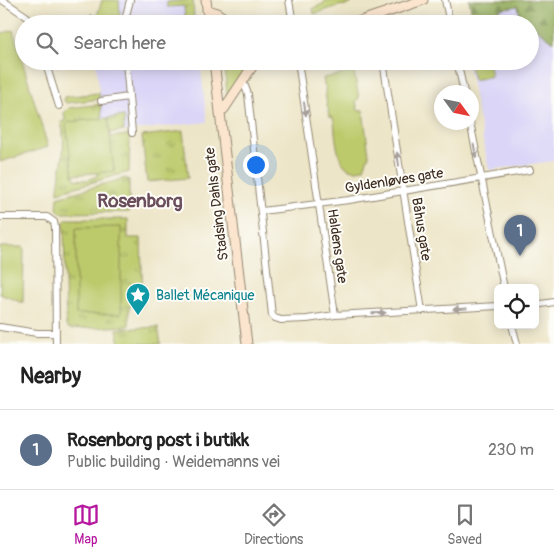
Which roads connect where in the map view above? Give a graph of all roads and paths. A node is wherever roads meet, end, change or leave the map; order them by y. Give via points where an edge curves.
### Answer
1 (2, 0) edge
2 (289, 0) edge
3 (423, 0) edge
4 (445, 0) edge
5 (130, 2) edge
6 (138, 4) dead end
7 (207, 5) edge
8 (21, 15) edge
9 (126, 15) edge
10 (219, 15) edge
11 (292, 15) edge
12 (388, 15) edge
13 (448, 15) edge
14 (48, 70) edge
15 (126, 70) edge
16 (215, 70) edge
17 (250, 70) edge
18 (299, 70) edge
19 (384, 70) edge
20 (459, 70) edge
21 (242, 81) junction
22 (462, 85) edge
23 (128, 97) junction
24 (101, 101) dead end
25 (59, 106) dead end
26 (220, 111) junction
27 (472, 130) edge
28 (132, 133) dead end
29 (530, 170) dead end
30 (481, 179) junction
31 (404, 191) junction
32 (320, 204) junction
33 (262, 211) junction
34 (0, 217) edge
35 (503, 284) edge
36 (554, 302) edge
37 (539, 304) edge
38 (494, 306) edge
39 (422, 311) junction
40 (335, 315) junction
41 (0, 327) edge
42 (513, 329) edge
43 (56, 334) junction
44 (56, 344) edge
45 (247, 344) edge
46 (517, 344) edge

1 - 8 street
2 - 11 street
3 - 12 main road
4 - 13 street
5 - 6 street
5 - 9 street
7 - 10 main road
14 - 25 street
15 - 23 street
16 - 26 main road, Stadsing Dahls gate
17 - 21 main road
18 -> 32 street, Haldens gate
31 -> 19 street, Båhus gate
20 - 22 street
21 - 26 main road
21 - 33 street via 248,94
23 - 24 street
23 - 28 street
26 - 45 main road, Stadsing Dahls gate
27 -> 30 street
29 - 30 street, Gyldenløves gate
30 - 31 street, Gyldenløves gate
30 - 35 street
31 - 32 street, Gyldenløves gate
31 - 39 street, Båhus gate
32 - 33 street, Gyldenløves gate
32 - 40 street, Haldens gate
33 - 40 street via 272,315 281,320
34 - 43 street via 49,218 54,222
36 - 37 street
38 -> 39 street
40 -> 39 street
41 - 43 street
42 - 46 street
43 - 44 street

